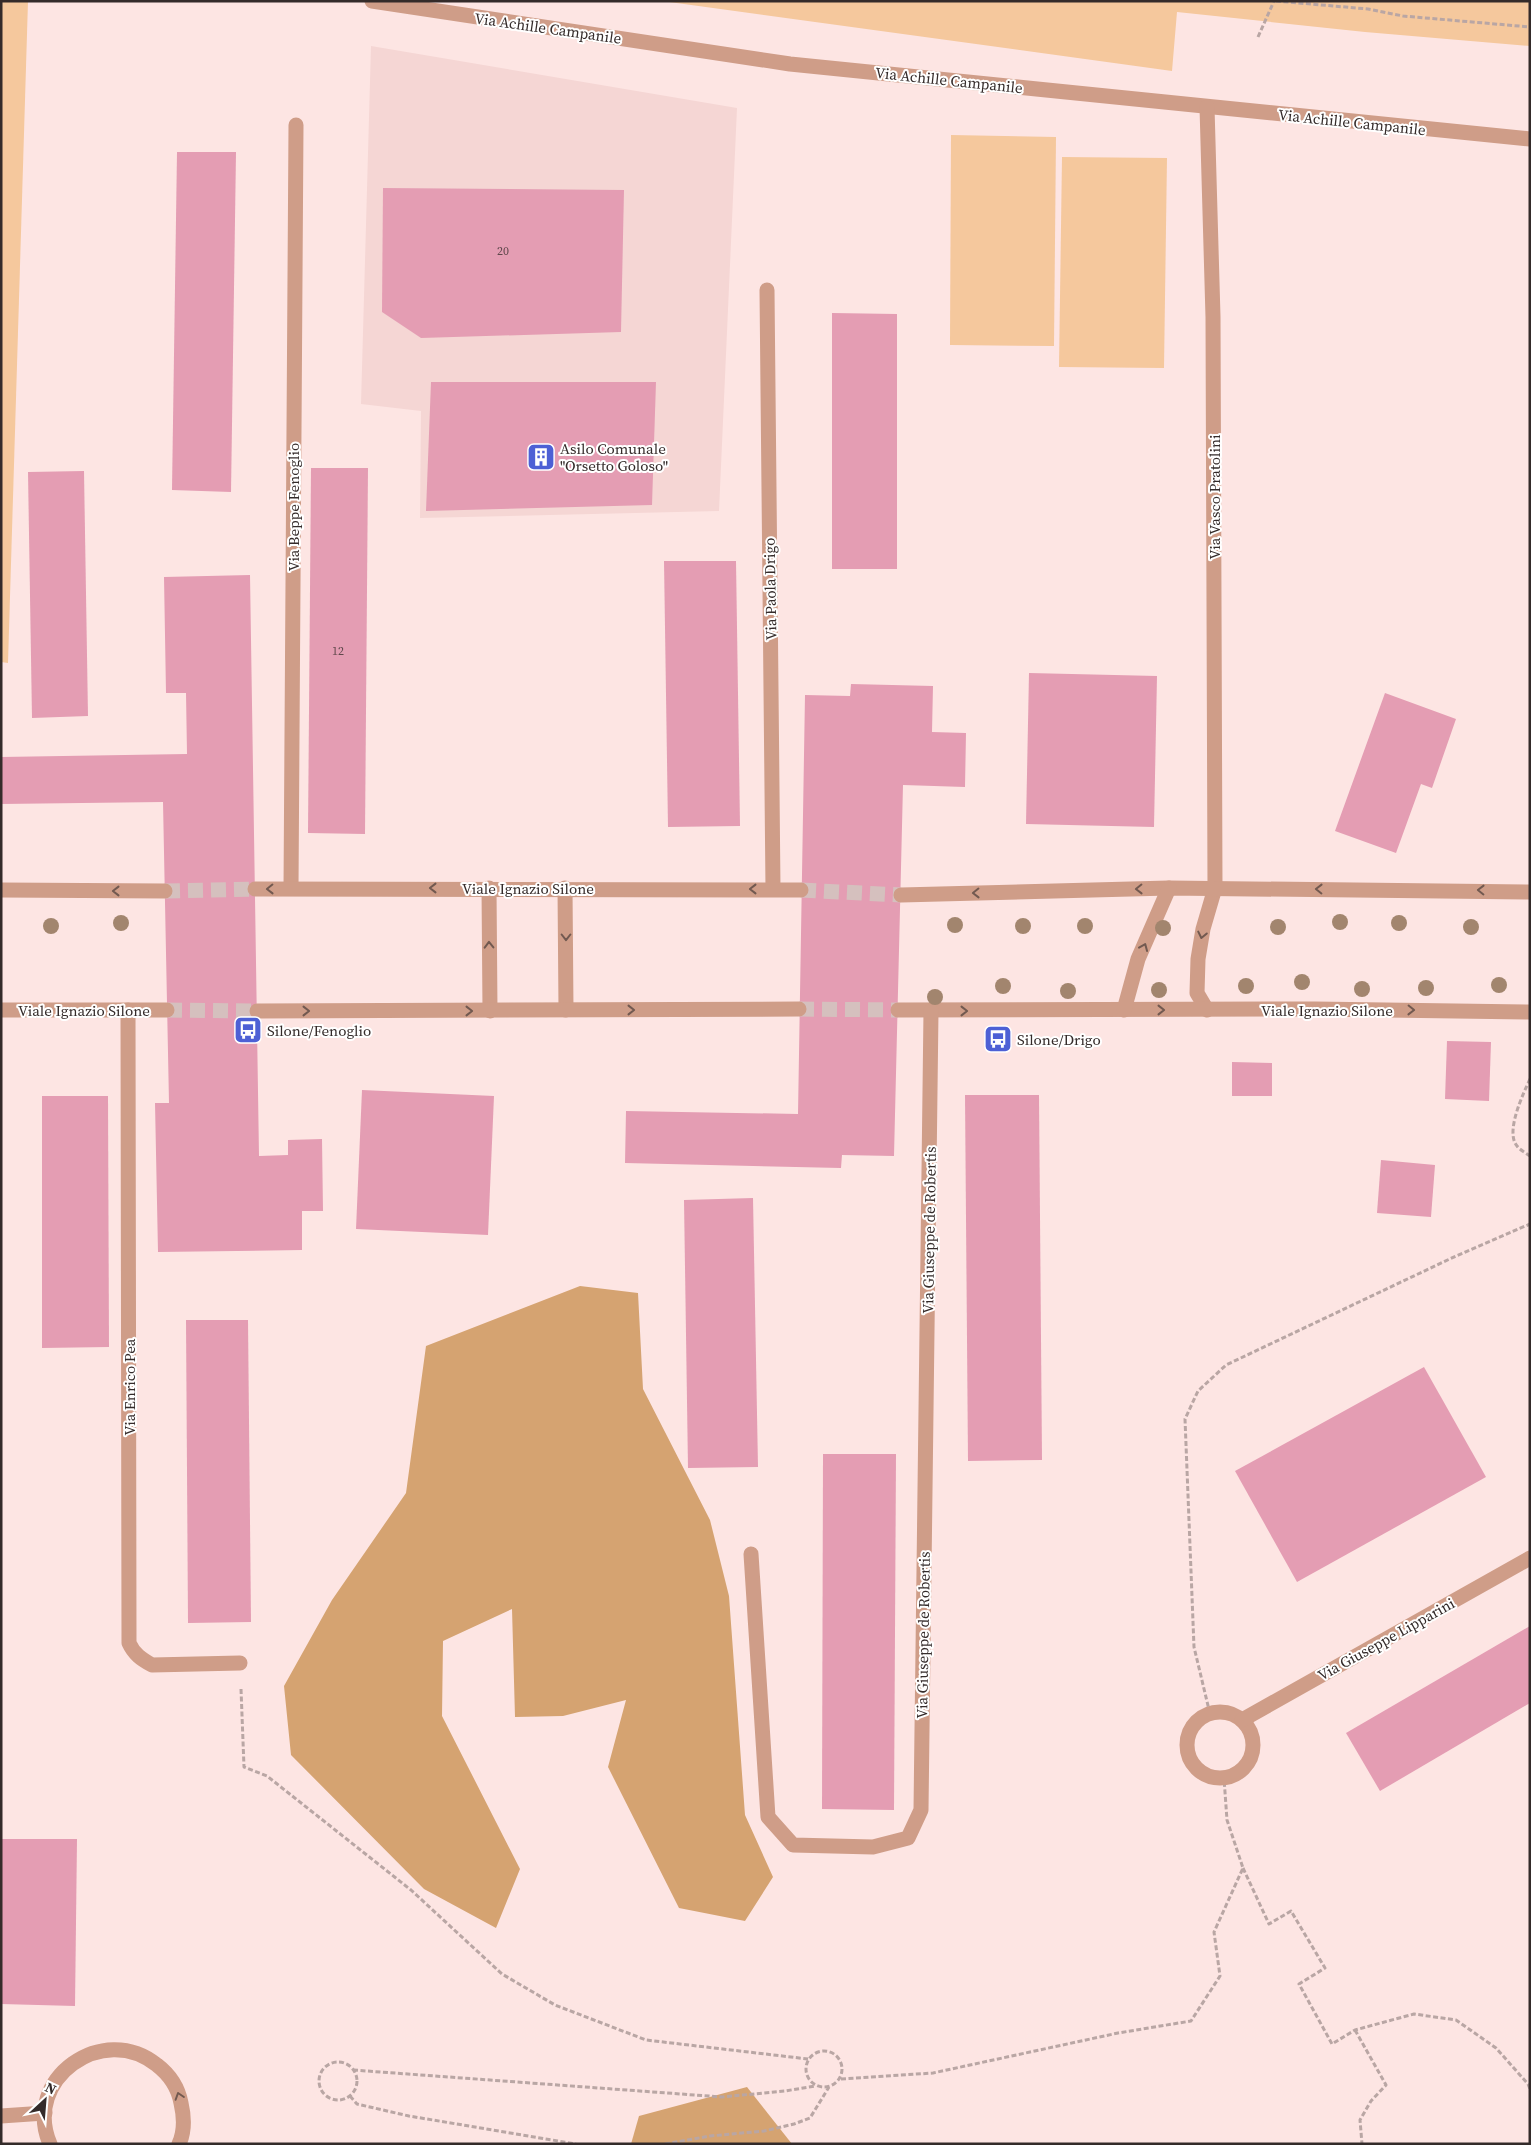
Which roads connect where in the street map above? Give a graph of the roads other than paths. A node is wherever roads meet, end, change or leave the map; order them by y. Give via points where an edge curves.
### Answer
1 (372, 1) edge
2 (1207, 107) junction
3 (296, 125) dead end
4 (1530, 140) edge
5 (768, 290) dead end
6 (291, 888) junction
7 (489, 888) junction
8 (565, 888) junction
9 (773, 888) junction
10 (1168, 888) junction
11 (1215, 888) junction
12 (255, 889) tunnel mouth
13 (1, 890) edge
14 (801, 890) tunnel mouth
15 (165, 891) tunnel mouth
16 (1530, 892) edge
17 (901, 895) tunnel mouth
18 (799, 1009) tunnel mouth
19 (1, 1010) edge
20 (128, 1010) junction
21 (167, 1010) tunnel mouth
22 (566, 1010) junction
23 (898, 1010) tunnel mouth
24 (1124, 1010) junction
25 (1208, 1010) junction
26 (257, 1011) tunnel mouth
27 (490, 1011) junction
28 (931, 1011) junction
29 (1530, 1012) edge
30 (751, 1554) dead end
31 (1530, 1558) edge
32 (240, 1663) road end
33 (1242, 1720) junction
34 (44, 2113) junction
35 (1, 2116) edge
36 (50, 2144) edge
37 (179, 2144) edge

1 - 2 street, Via Achille Campanile via 790,64
2 - 4 street, Via Achille Campanile
2 - 11 street, Via Vasco Pratolini via 1213,317
3 - 6 street, Via Beppe Fenoglio
5 - 9 street, Via Paola Drigo
7 -> 6 street, Viale Ignazio Silone
6 -> 12 street, Viale Ignazio Silone
7 - 8 street, Viale Ignazio Silone
27 -> 7 street
9 -> 8 street, Viale Ignazio Silone
8 -> 22 street
9 - 14 street, Viale Ignazio Silone
10 - 11 street
10 -> 17 street
24 -> 10 street via 1138,959
16 -> 11 street
11 -> 25 street, Via Vasco Pratolini via 1198,959 1197,994
15 -> 13 street
22 -> 18 street
19 - 20 street, Viale Ignazio Silone
20 - 21 street, Viale Ignazio Silone
20 - 32 street, Via Enrico Pea via 129,1643 133,1652 152,1665
22 - 27 street
23 - 28 street, Viale Ignazio Silone
24 -> 25 street, Viale Ignazio Silone
28 -> 24 street, Viale Ignazio Silone
25 -> 29 street, Viale Ignazio Silone
26 -> 27 street
28 - 30 street, Via Giuseppe de Robertis via 921,1810 908,1838 873,1847 793,1845 768,1817
31 - 33 street, Via Giuseppe Lipparini
33 - 33 street via 1226,1713 1210,1714 1200,1719 1188,1740 1192,1764 1212,1778 1236,1774 1246,1766 1252,1755 1253,1742 1250,1730
34 - 35 street
34 - 36 street
37 -> 34 street via 184,2116 179,2093 167,2073 149,2058 127,2050 103,2049 82,2056 63,2071 50,2090

